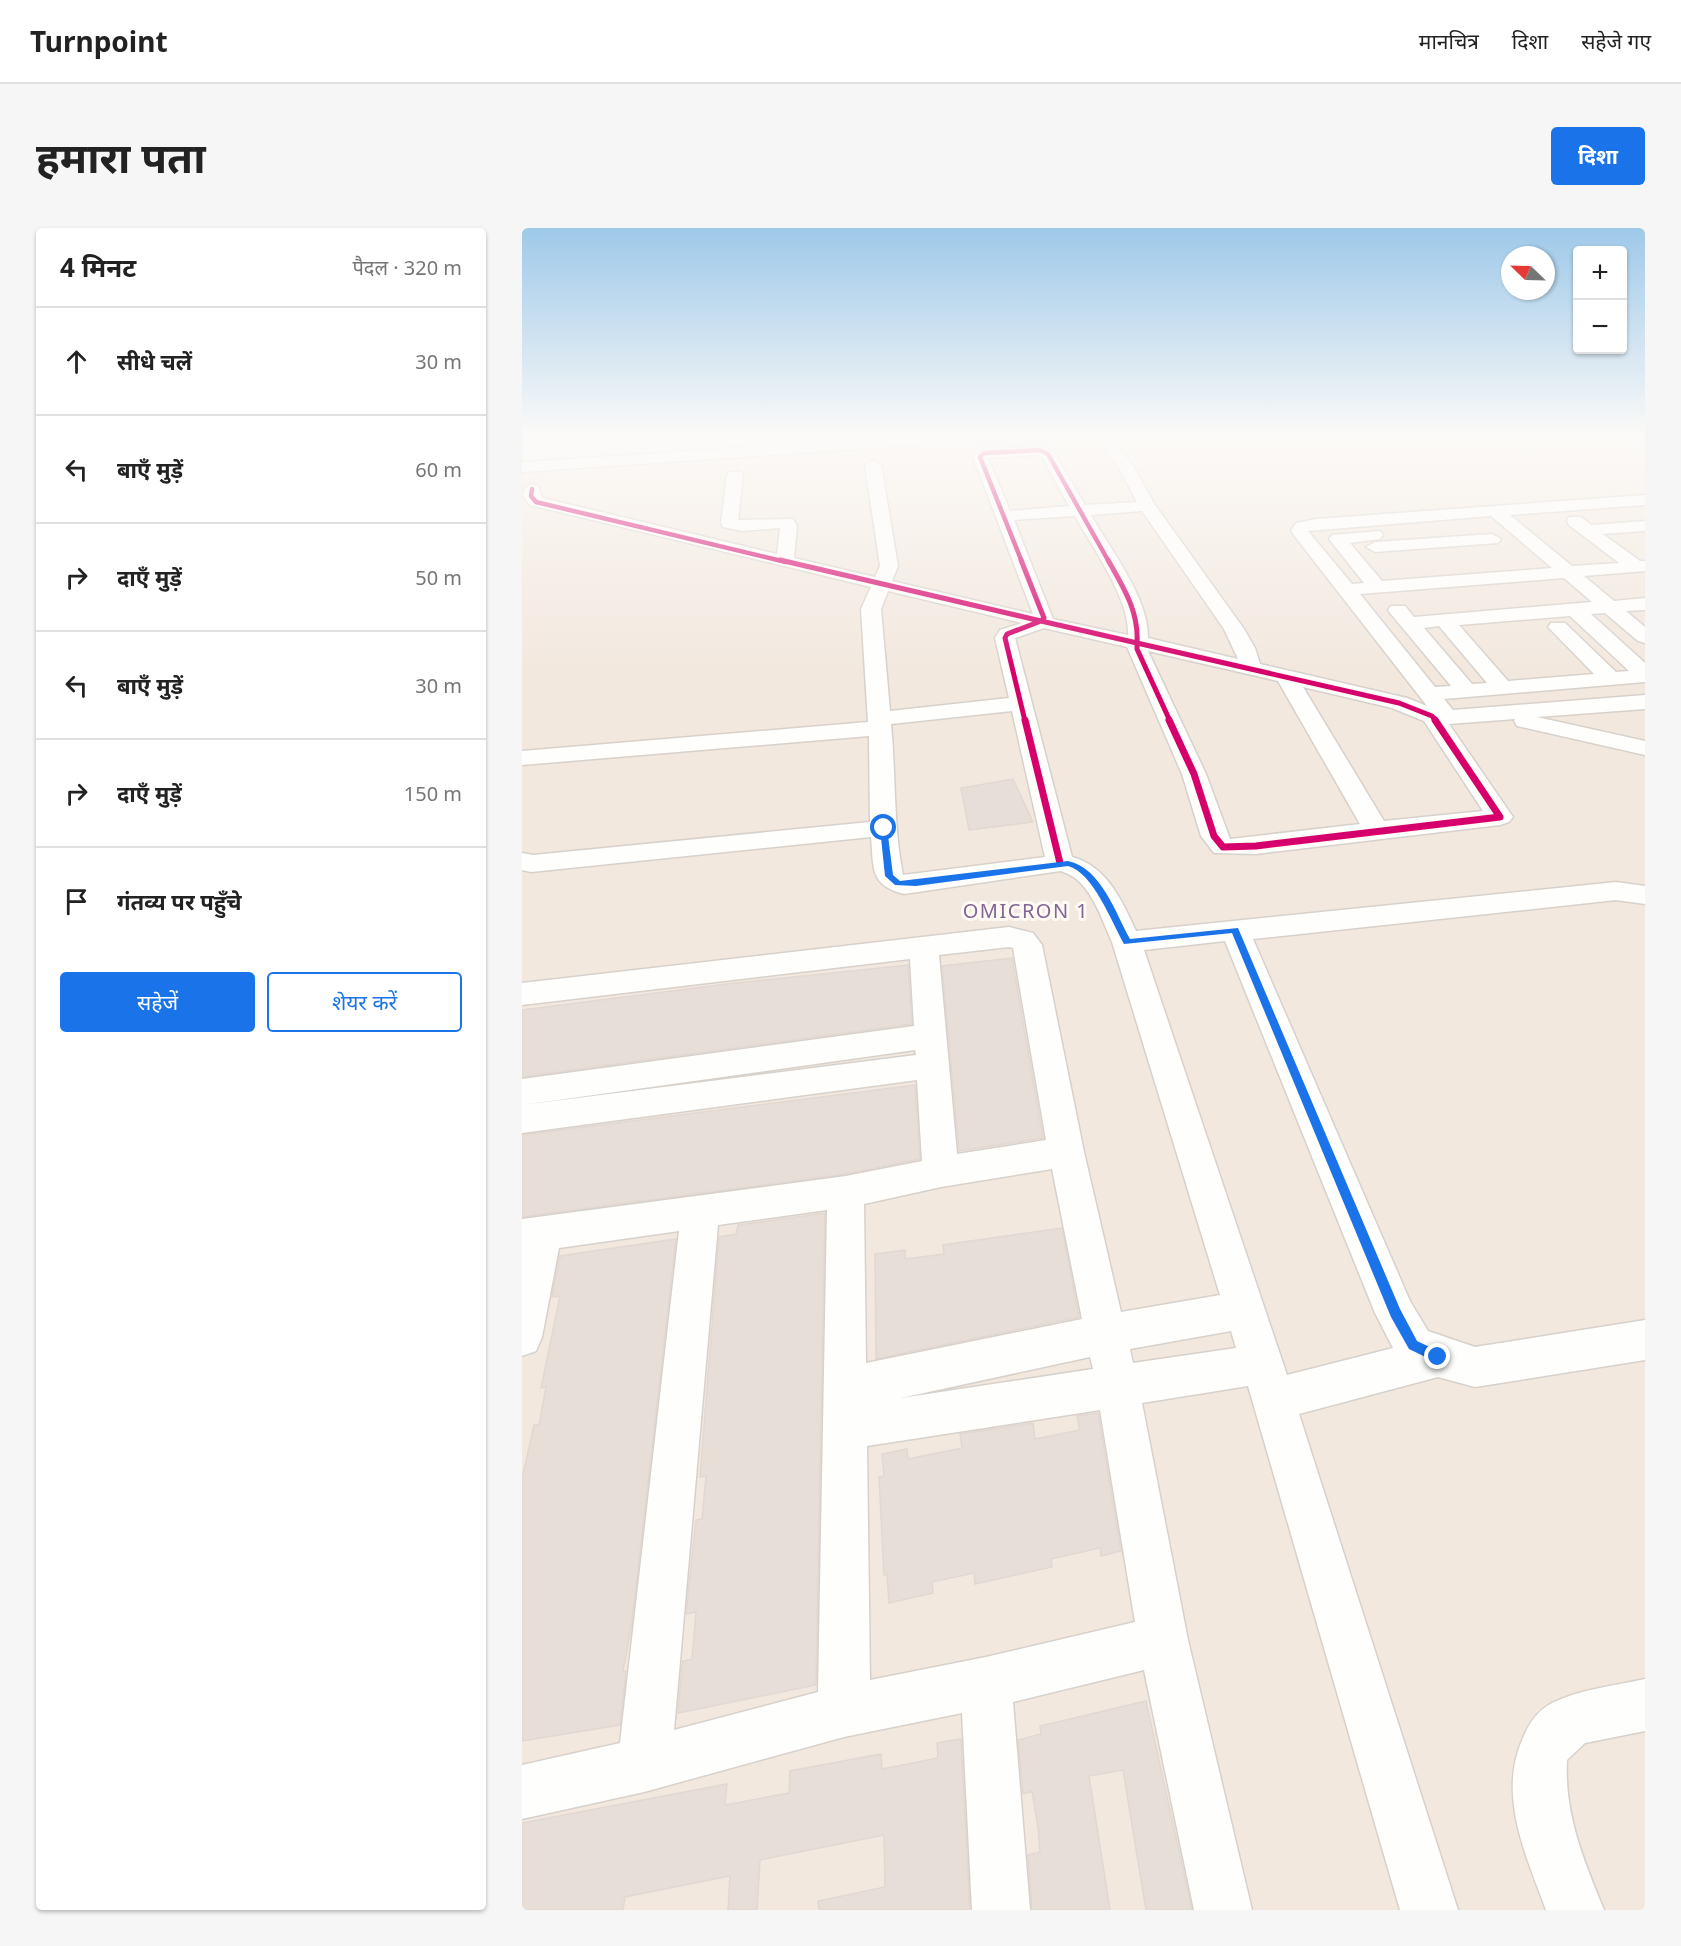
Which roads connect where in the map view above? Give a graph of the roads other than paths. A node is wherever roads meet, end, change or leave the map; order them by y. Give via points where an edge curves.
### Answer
1 (585, 513) edge
2 (730, 513) edge
3 (881, 513) edge
4 (1042, 513) edge
5 (1080, 513) edge
6 (1152, 513) edge
7 (1455, 513) edge
8 (1498, 513) edge
9 (1645, 515) edge
10 (1005, 516) joint
11 (1512, 525) junction
12 (1581, 525) junction
13 (1645, 526) edge
14 (1478, 527) junction
15 (1558, 529) dead end
16 (1492, 539) junction
17 (1370, 541) junction
18 (1463, 541) junction
19 (1478, 555) dead end
20 (785, 561) junction
21 (1613, 561) junction
22 (1642, 561) edge
23 (1389, 562) dead end
24 (1568, 571) junction
25 (1534, 574) junction
26 (882, 585) junction
27 (1645, 585) edge
28 (1378, 588) junction
29 (1589, 589) junction
30 (1345, 590) junction
31 (1498, 597) dead end
32 (1571, 601) junction
33 (1645, 604) edge
34 (1395, 606) junction
35 (1610, 607) junction
36 (1359, 609) junction
37 (1042, 621) junction
38 (1409, 622) junction
39 (1591, 624) junction
40 (1558, 627) junction
41 (1451, 628) junction
42 (1645, 637) edge
43 (1137, 643) junction
44 (1593, 662) junction
45 (1528, 665) dead end
46 (1507, 666) dead end
47 (1485, 668) junction
48 (1251, 669) junction
49 (1645, 675) edge
50 (1286, 677) junction
51 (1610, 678) junction
52 (1503, 688) junction
53 (1467, 691) junction
54 (1428, 694) junction
55 (1645, 702) edge
56 (1020, 703) junction
57 (1508, 712) junction
58 (880, 724) junction
59 (1640, 741) edge
60 (522, 758) edge
61 (884, 828) junction
62 (1376, 830) junction
63 (523, 863) edge
64 (1060, 863) junction
65 (1645, 895) edge
66 (1234, 930) junction
67 (1128, 942) junction
68 (924, 949) junction
69 (522, 994) edge
70 (931, 1050) junction
71 (522, 1092) edge
72 (522, 1119) edge
73 (1066, 1152) junction
74 (941, 1172) junction
75 (846, 1192) junction
76 (700, 1213) junction
77 (533, 1235) edge
78 (1245, 1310) junction
79 (1106, 1334) junction
80 (522, 1337) edge
81 (1645, 1340) edge
82 (1438, 1357) junction
83 (1268, 1382) junction
84 (1117, 1385) junction
85 (844, 1408) junction
86 (1163, 1641) junction
87 (986, 1683) junction
88 (1645, 1706) edge
89 (844, 1711) junction
90 (644, 1765) junction
91 (522, 1792) edge
92 (1001, 1910) edge
93 (1223, 1910) edge
94 (1429, 1910) edge
95 (1575, 1910) edge

1 - 20 street
2 - 20 street via 729,523 742,526 787,523
3 - 26 street via 889,566
4 - 10 street
5 - 43 street via 1129,598 1138,625
6 - 48 street via 1234,629
7 - 30 street via 1302,527 1299,531
8 - 11 street
9 - 12 street
10 - 37 street
11 - 12 street
11 - 14 street
11 - 24 street
12 - 13 street
12 - 21 street
14 - 16 street
14 - 17 street
15 - 21 street via 1587,552
16 - 18 street
16 - 25 street
17 - 18 street
17 - 23 street
17 - 28 street via 1338,539
18 - 19 street
20 - 26 street
21 - 22 street
21 - 24 street
24 - 25 street
24 - 29 street
25 - 28 street
26 - 37 street
26 - 58 street via 871,609
27 - 29 street
28 - 30 street
29 - 32 street
29 - 35 street
30 - 36 street
31 - 34 street
32 - 35 street
32 - 39 street
32 - 41 street
33 - 35 street
34 - 36 street
34 - 38 street
35 - 42 street
36 - 54 street
37 - 43 street
37 - 56 street via 1005,638
38 - 41 street
38 - 53 street
39 - 40 street
39 - 49 street
40 - 41 street
40 - 44 street
41 - 47 street
43 - 48 street
43 - 62 street via 1190,765 1218,843 1223,847
44 - 45 street
44 - 51 street
46 - 47 street
47 - 52 street
48 - 50 street
49 - 51 street
50 - 62 street
50 - 62 street via 1400,703 1432,716 1500,817
51 - 52 street
52 - 53 street
53 - 54 street
54 - 57 street via 1444,715 1452,718
55 - 57 street
56 - 58 street
56 - 64 street
57 - 59 street via 1523,720
58 - 60 street
58 - 61 street
61 - 63 street
61 - 64 street via 889,876 898,884
64 - 67 street via 1078,866 1090,876
65 - 66 street via 1616,891
66 - 67 street
66 - 82 street via 1395,1313 1413,1345
67 - 78 street
68 - 69 street
68 - 70 street
68 - 73 street via 1009,937 1027,945
70 - 71 street
70 - 72 street
70 - 74 street
73 - 74 street
73 - 79 street
74 - 75 street
75 - 76 street
75 - 85 street
76 - 77 street
76 - 90 street
77 - 80 street
78 - 79 street
78 - 83 street
79 - 84 street
79 - 85 street
81 - 82 street via 1475,1367
82 - 83 street
83 - 84 street
83 - 94 street
84 - 85 street
84 - 86 street
85 - 89 street
86 - 87 street
86 - 93 street
87 - 89 street
87 - 92 street
88 - 95 street via 1568,1723 1548,1742 1537,1776 1545,1830
89 - 90 street
90 - 91 street

